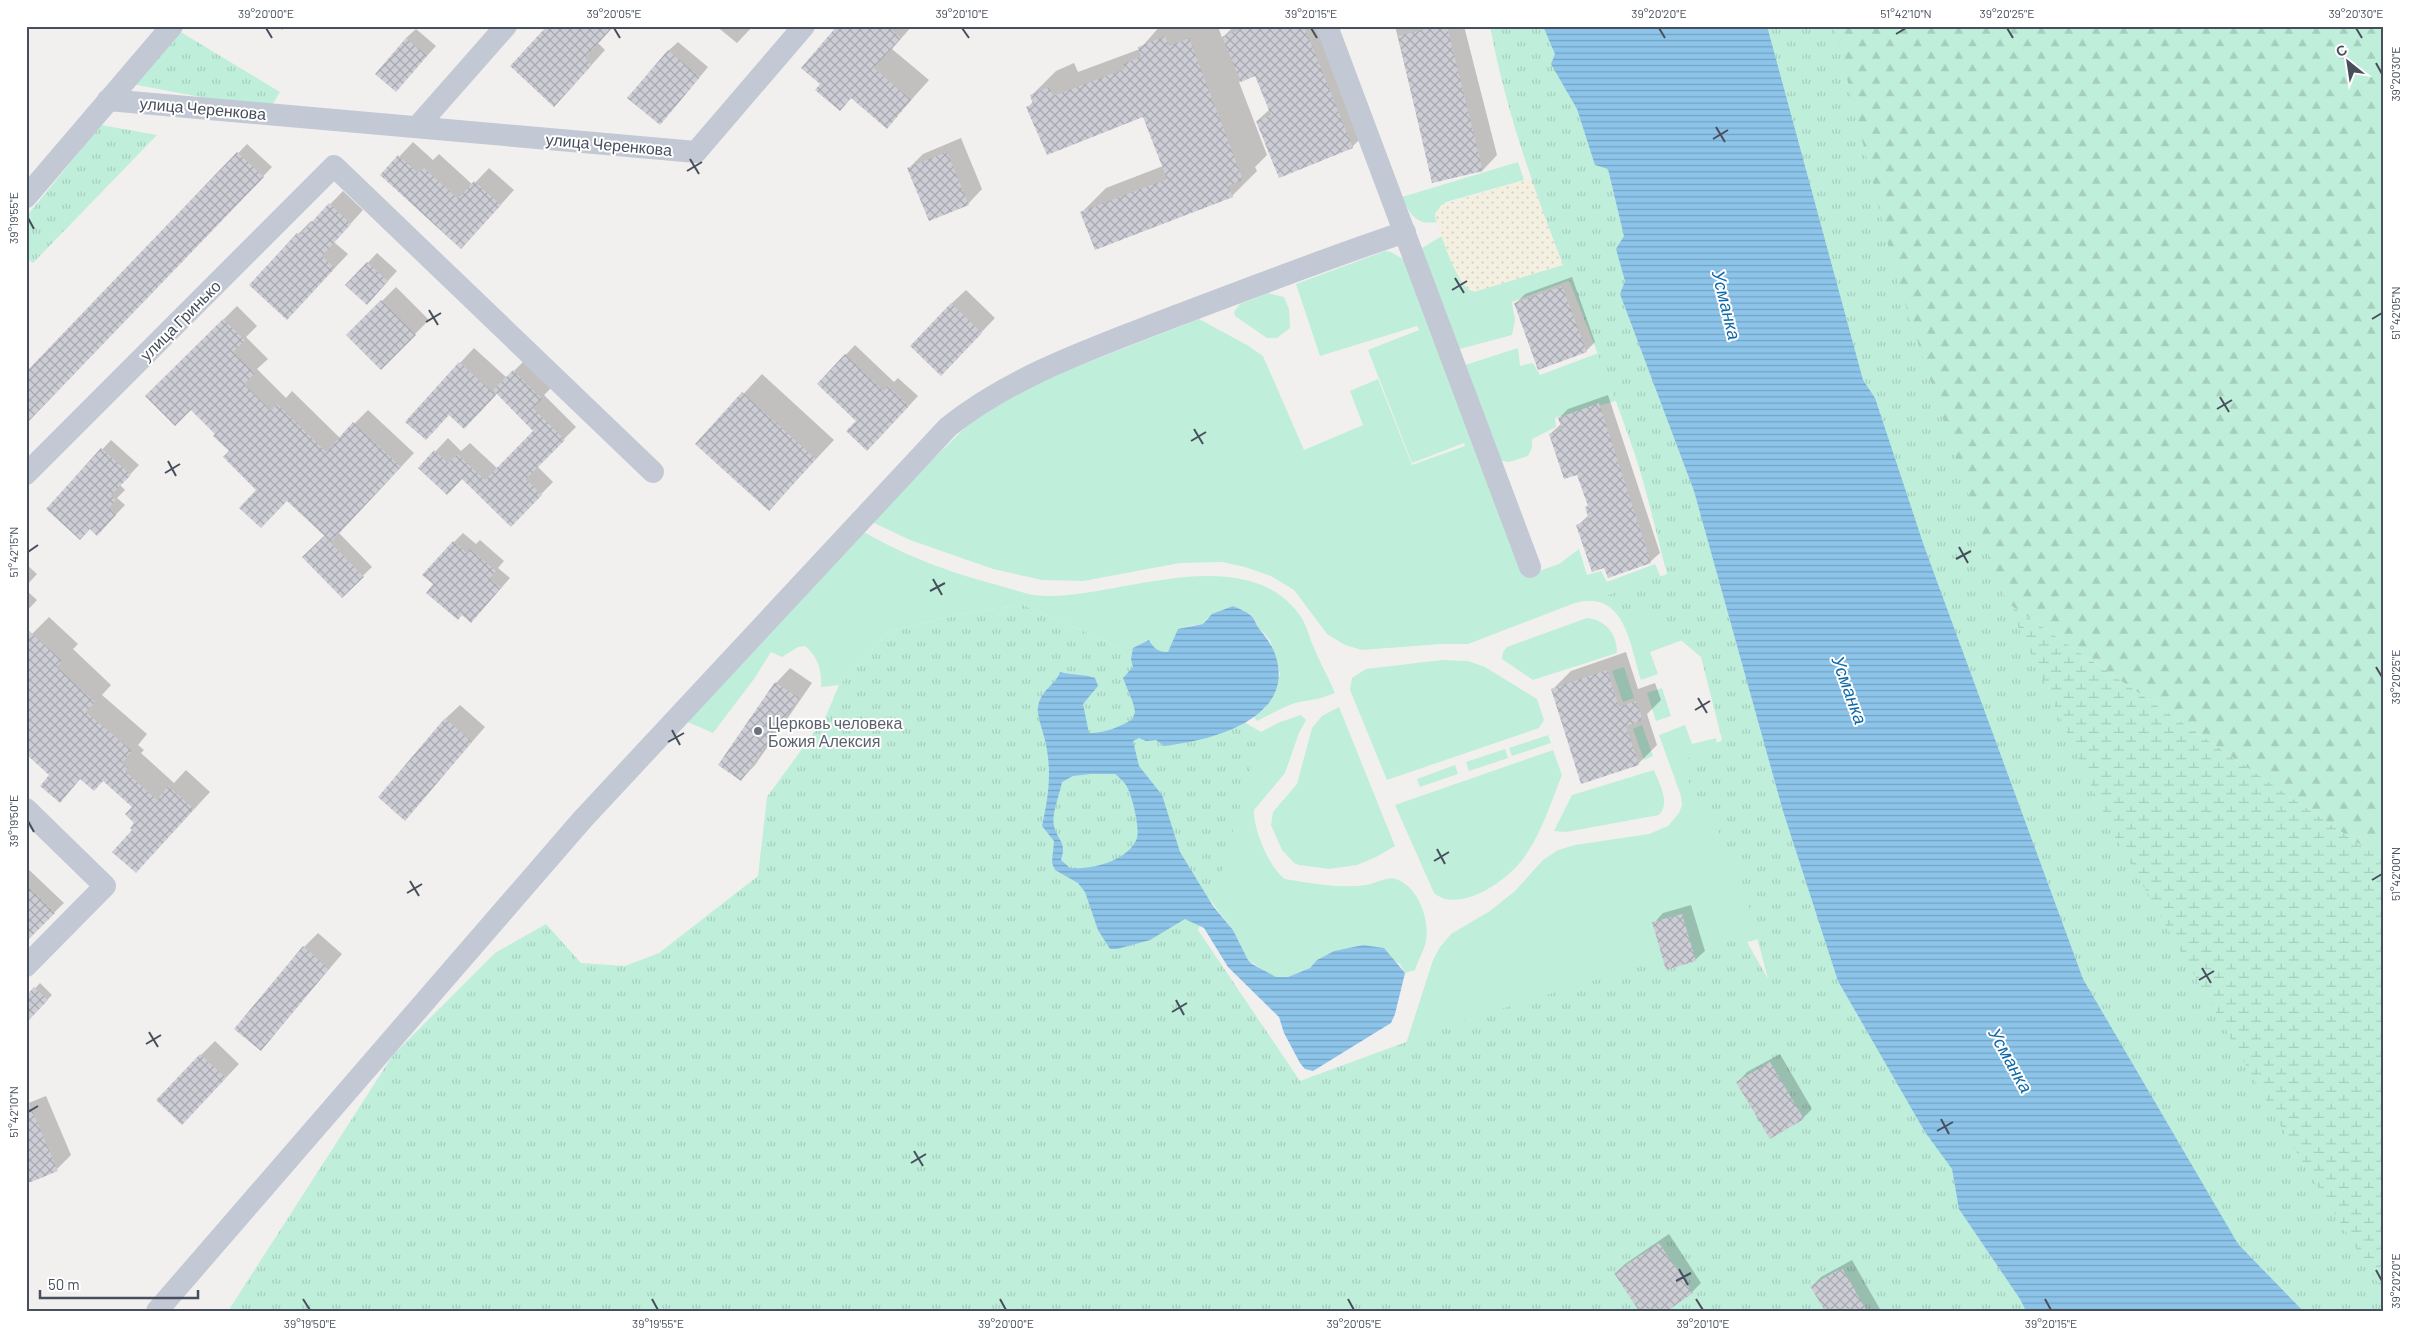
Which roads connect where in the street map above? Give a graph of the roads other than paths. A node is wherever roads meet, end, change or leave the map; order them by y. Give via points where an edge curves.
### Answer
1 (172, 26) edge
2 (506, 26) edge
3 (804, 26) edge
4 (1327, 26) edge
5 (108, 100) junction
6 (417, 127) junction
7 (26, 198) edge
8 (1405, 232) junction
9 (653, 472) dead end
10 (26, 474) edge
11 (1530, 567) dead end
12 (26, 809) edge
13 (26, 966) edge
14 (157, 1311) edge

1 - 5 street, улица Черенкова
2 - 6 street
3 - 6 street, улица Черенкова via 696,152
4 - 8 street
5 - 6 street, улица Черенкова
5 - 7 street, улица Черенкова
8 - 11 street
8 - 14 street via 1104,344 1007,388 948,427 582,820
9 - 10 street, улица Гринько via 334,166
12 - 13 street via 105,886

